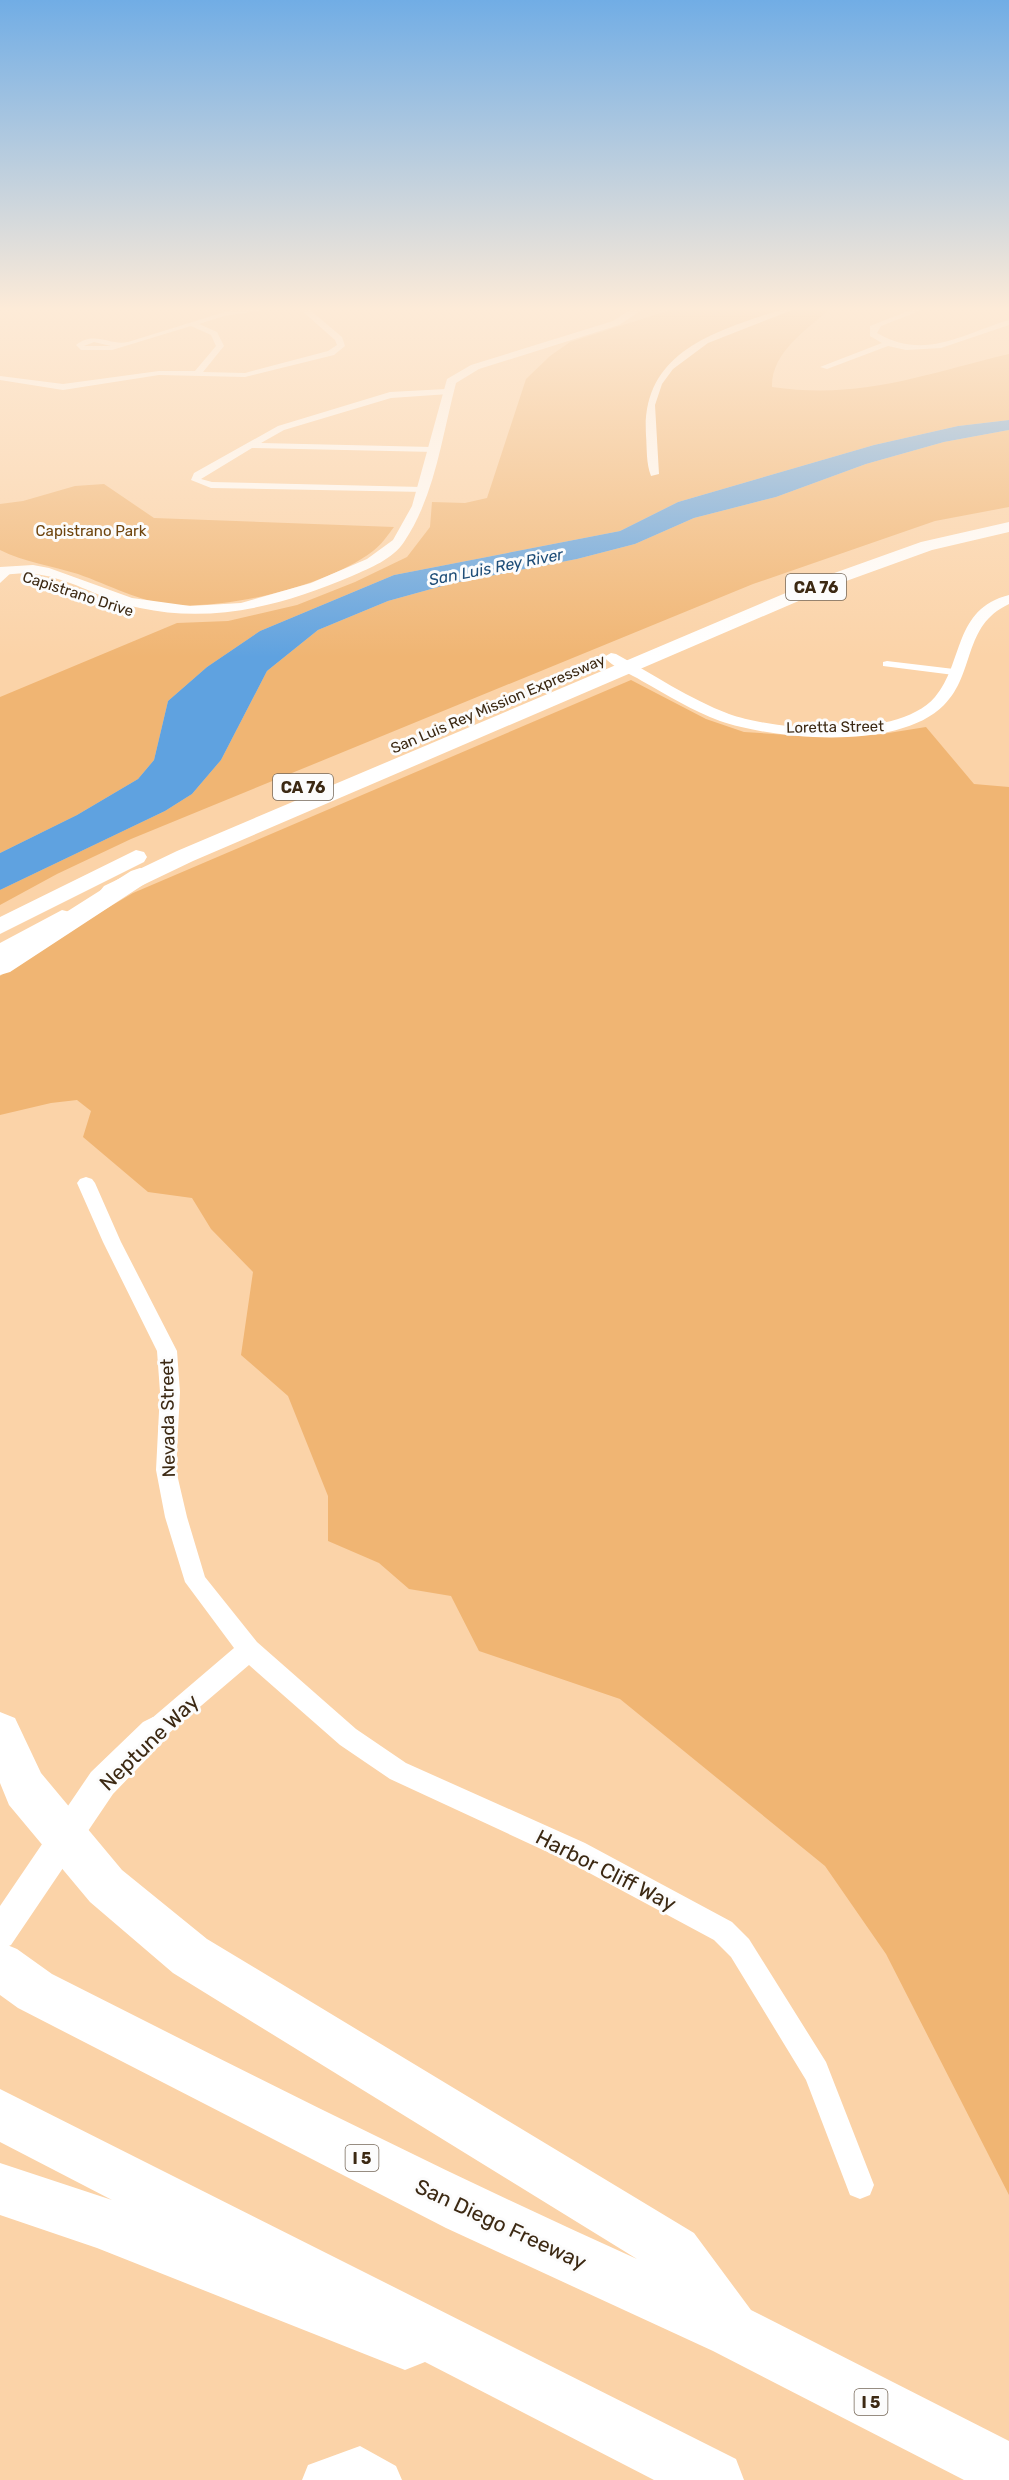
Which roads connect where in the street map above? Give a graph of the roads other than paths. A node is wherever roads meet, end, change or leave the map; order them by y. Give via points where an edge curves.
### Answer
1 (288, 426) edge
2 (438, 426) edge
3 (653, 426) edge
4 (247, 445) junction
5 (432, 450) junction
6 (654, 474) dead end
7 (422, 490) junction
8 (418, 507) junction
9 (1009, 515) edge
10 (1009, 527) edge
11 (3, 574) edge
12 (1009, 599) edge
13 (611, 657) junction
14 (887, 664) dead end
15 (630, 667) junction
16 (954, 672) junction
17 (140, 876) junction
18 (0, 927) edge
19 (0, 953) edge
20 (0, 966) edge
21 (86, 1183) dead end
22 (249, 1650) junction
23 (153, 1732) joint
24 (0, 1733) edge
25 (0, 1934) edge
26 (0, 1966) edge
27 (0, 2115) edge
28 (860, 2185) dead end
29 (0, 2189) edge
30 (733, 2331) junction
31 (593, 2417) junction
32 (1009, 2472) edge
33 (321, 2479) edge
34 (382, 2480) edge
35 (715, 2480) edge

1 - 4 street
2 - 5 street, Capistrano Drive
3 - 6 street
4 - 5 street
4 - 7 street via 196,475 199,482
5 - 7 street, Capistrano Drive
7 - 8 street, Capistrano Drive
8 - 11 street, Capistrano Drive via 390,551 321,585 283,599 247,606 168,609 121,599 49,572 33,569
8 - 11 street, Capistrano Drive via 424,514 420,531 399,557 285,607 216,618 181,619 126,612 47,580
9 - 13 highway, San Luis Rey Mission Expressway / CA 76 via 933,532 851,557
10 - 15 highway, San Luis Rey Mission Expressway / CA 76 via 889,558
12 - 16 street, Loretta Street via 976,620
13 - 15 street, Loretta Street
13 - 18 highway, San Luis Rey Mission Expressway / CA 76 via 123,862
14 - 16 street
15 - 16 street, Loretta Street via 726,718 778,728 814,729 884,727 914,719 940,701
15 - 17 highway, San Luis Rey Mission Expressway / CA 76
17 - 19 highway, CA 76
17 - 20 highway
21 - 22 street, Nevada Street via 167,1351 170,1392 166,1470 196,1582
22 - 23 street, Neptune Way
22 - 28 street, Harbor Cliff Way via 348,1737 398,1771 576,1852 723,1931 740,1948 816,2072
23 - 25 street, Neptune Way via 102,1783
24 - 30 highway via 25,1790 106,1886 190,1956 675,2252
26 - 30 highway, San Diego Freeway / I 5 via 35,1991 336,2145 465,2209
27 - 31 highway
29 - 31 highway via 97,2220
30 - 32 highway, San Diego Freeway / I 5
31 - 35 highway
33 - 34 street via 360,2466

